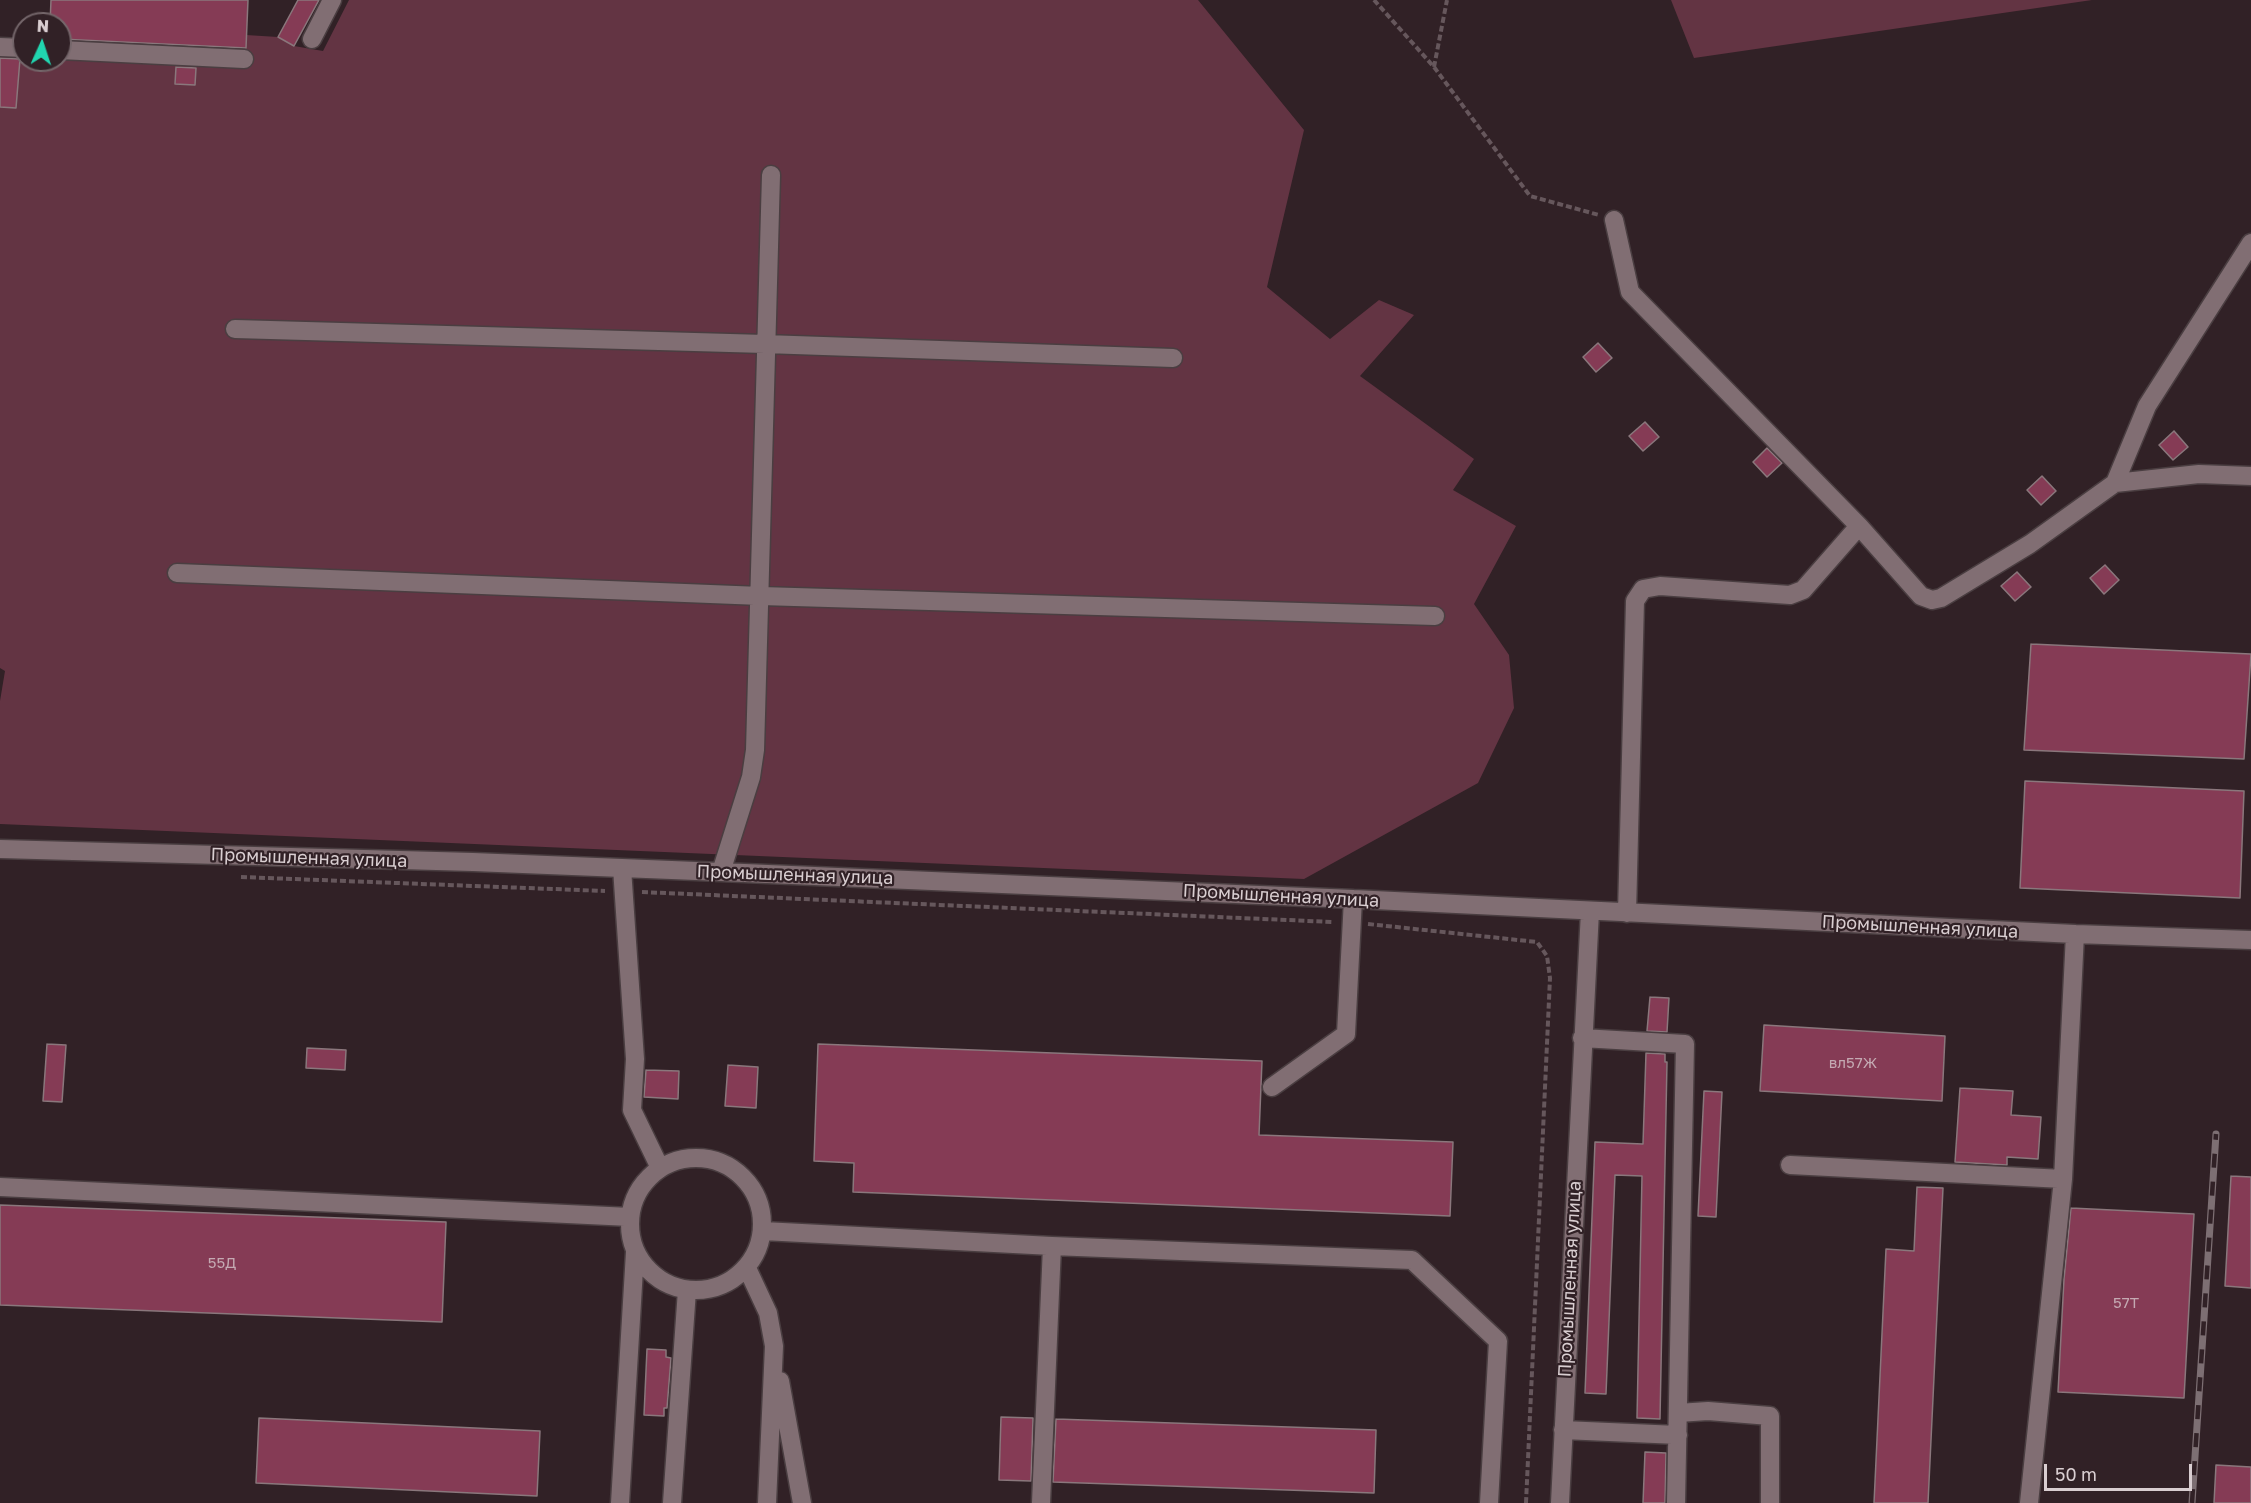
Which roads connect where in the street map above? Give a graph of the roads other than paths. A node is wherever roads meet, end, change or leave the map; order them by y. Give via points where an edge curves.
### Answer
1 (332, 0) edge
2 (312, 39) dead end
3 (72, 51) edge
4 (244, 59) dead end
5 (771, 175) dead end
6 (1614, 219) road end
7 (2251, 243) edge
8 (235, 329) dead end
9 (765, 344) junction
10 (1173, 358) dead end
11 (2251, 476) edge
12 (2115, 483) junction
13 (1859, 526) junction
14 (177, 573) dead end
15 (760, 597) junction
16 (1435, 616) dead end
17 (0, 849) edge
18 (622, 868) junction
19 (721, 872) junction
20 (1353, 899) junction
21 (1590, 911) junction
22 (1628, 913) junction
23 (2075, 934) junction
24 (2251, 940) edge
25 (1582, 1038) junction
26 (1272, 1087) dead end
27 (1790, 1165) dead end
28 (660, 1168) junction
29 (2062, 1179) junction
30 (0, 1187) edge
31 (630, 1217) junction
32 (763, 1231) junction
33 (1052, 1246) junction
34 (635, 1252) junction
35 (747, 1268) junction
36 (687, 1290) junction
37 (774, 1346) junction
38 (1678, 1413) junction
39 (1563, 1430) junction
40 (1678, 1435) junction
41 (620, 1503) edge
42 (672, 1503) edge
43 (767, 1503) edge
44 (802, 1503) edge
45 (1041, 1503) edge
46 (1489, 1503) edge
47 (1560, 1503) edge
48 (1676, 1503) edge
49 (1770, 1503) edge
50 (2029, 1503) edge

1 - 2 street
3 - 4 street
5 - 9 street
6 - 13 street via 1630,292
7 - 12 street via 2147,406
8 - 9 street
9 - 10 street
9 - 15 street
11 - 12 street via 2199,474
12 - 13 street via 2030,544 1932,600 1921,596
13 - 22 street via 1803,590 1790,595 1660,586 1643,589 1635,601
14 - 15 street
15 - 16 street
15 - 19 street via 755,750 751,777
17 - 18 street, Промышленная улица
18 - 19 street, Промышленная улица
18 - 28 street via 635,1059 632,1110
19 - 20 street, Промышленная улица
20 - 21 street, Промышленная улица
20 - 26 street via 1346,1034
21 - 22 street, Промышленная улица
21 - 25 street, Промышленная улица
22 - 23 street, Промышленная улица
23 - 24 street, Промышленная улица
23 - 29 street
25 - 38 street via 1686,1044
25 - 39 street, Промышленная улица
27 - 29 street
28 - 31 street via 639,1189
28 - 32 street via 695,1158 708,1158 731,1167 756,1195
29 - 50 street
30 - 31 street
31 - 34 street
32 - 33 street
32 - 35 street
33 - 45 street
33 - 46 street via 1412,1260 1498,1341
34 - 36 street via 648,1270 666,1283
34 - 41 street
35 - 36 street via 720,1286
35 - 37 street via 768,1313
36 - 42 street
37 - 43 street
37 - 44 street
38 - 40 street
38 - 49 street via 1770,1416
39 - 40 street
39 - 47 street, Промышленная улица
40 - 48 street

